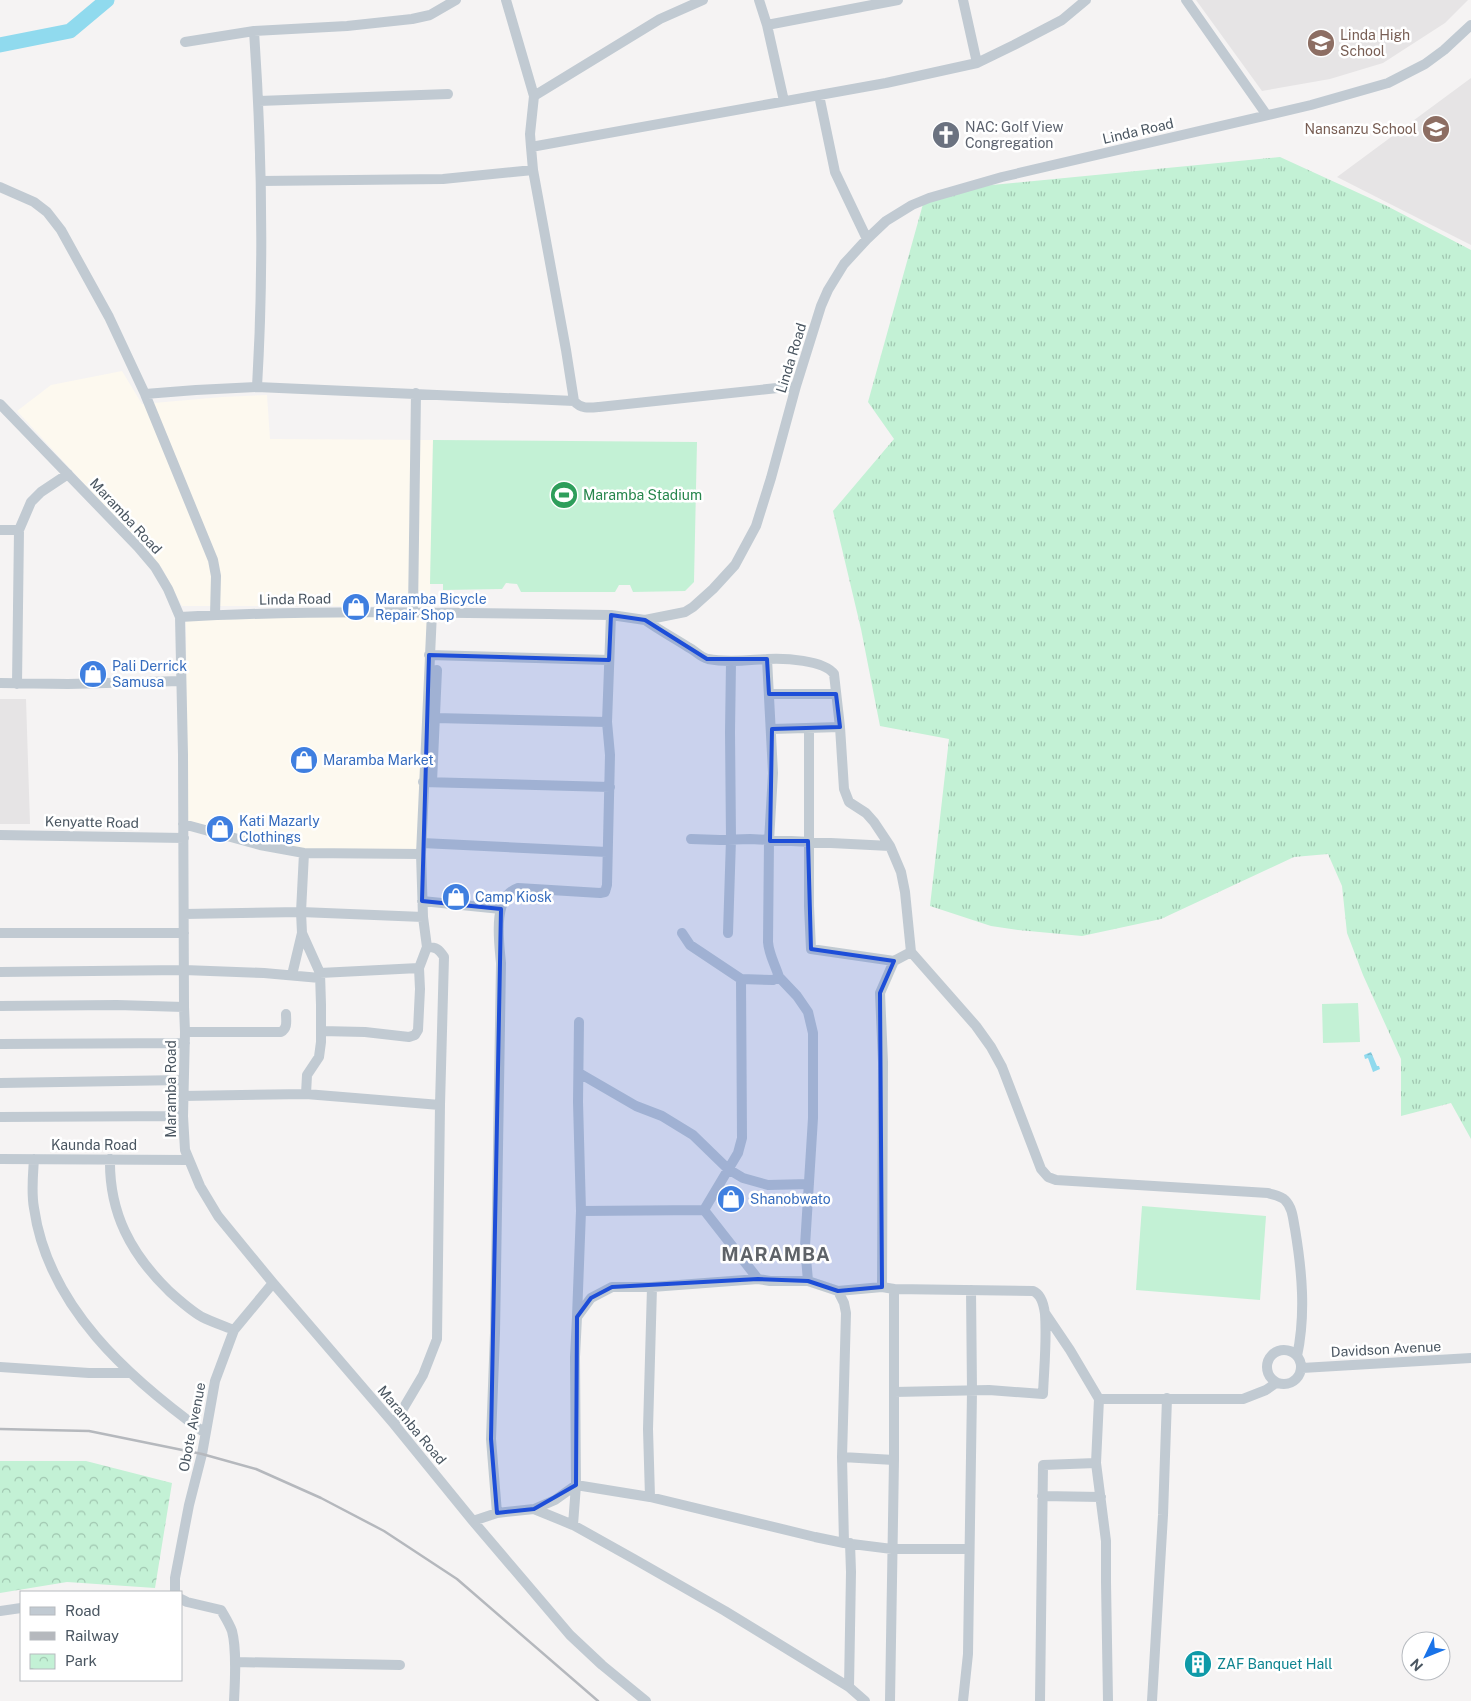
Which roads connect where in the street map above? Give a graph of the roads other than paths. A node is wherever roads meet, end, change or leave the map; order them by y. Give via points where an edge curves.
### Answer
1 (456, 0) edge
2 (506, 0) edge
3 (703, 0) edge
4 (759, 0) edge
5 (898, 0) edge
6 (964, 0) edge
7 (1086, 0) edge
8 (1186, 0) edge
9 (767, 25) junction
10 (1471, 25) edge
11 (254, 31) junction
12 (184, 42) dead end
13 (977, 63) junction
14 (448, 94) dead end
15 (819, 95) junction
16 (534, 96) junction
17 (259, 100) junction
18 (784, 101) junction
19 (1266, 114) junction
20 (530, 147) junction
21 (533, 170) junction
22 (261, 181) junction
23 (0, 187) edge
24 (867, 238) junction
25 (796, 386) junction
26 (257, 387) junction
27 (416, 392) junction
28 (145, 394) junction
29 (574, 400) junction
30 (0, 404) edge
31 (68, 474) junction
32 (0, 530) edge
33 (19, 530) junction
34 (413, 612) junction
35 (432, 612) junction
36 (215, 615) junction
37 (611, 615) junction
38 (180, 617) junction
39 (645, 620) junction
40 (429, 655) junction
41 (768, 659) junction
42 (609, 660) junction
43 (731, 662) junction
44 (437, 670) dead end
45 (182, 682) junction
46 (0, 684) edge
47 (17, 684) junction
48 (769, 694) junction
49 (836, 694) junction
50 (435, 718) junction
51 (607, 722) junction
52 (840, 727) junction
53 (808, 729) junction
54 (772, 730) junction
55 (428, 782) junction
56 (610, 788) junction
57 (183, 824) junction
58 (0, 835) edge
59 (184, 838) junction
60 (691, 839) dead end
61 (731, 839) junction
62 (769, 841) junction
63 (808, 841) junction
64 (890, 846) junction
65 (421, 849) junction
66 (607, 852) junction
67 (304, 853) junction
68 (422, 901) junction
69 (500, 909) junction
70 (301, 912) junction
71 (184, 914) junction
72 (423, 917) junction
73 (0, 933) edge
74 (184, 933) junction
75 (302, 933) junction
76 (682, 933) dead end
77 (728, 933) dead end
78 (427, 947) junction
79 (911, 952) junction
80 (894, 961) junction
81 (419, 968) junction
82 (184, 970) junction
83 (0, 972) edge
84 (292, 975) junction
85 (320, 975) junction
86 (779, 976) junction
87 (742, 979) junction
88 (0, 1006) edge
89 (184, 1007) junction
90 (286, 1014) dead end
91 (579, 1022) dead end
92 (321, 1031) junction
93 (185, 1038) junction
94 (0, 1044) edge
95 (579, 1073) junction
96 (183, 1080) junction
97 (0, 1083) edge
98 (306, 1094) junction
99 (183, 1096) junction
100 (440, 1105) junction
101 (183, 1116) junction
102 (0, 1117) edge
103 (0, 1159) edge
104 (34, 1159) junction
105 (110, 1159) junction
106 (188, 1160) junction
107 (728, 1169) junction
108 (809, 1184) junction
109 (704, 1210) junction
110 (581, 1211) junction
111 (758, 1279) junction
112 (808, 1281) junction
113 (272, 1283) junction
114 (652, 1287) junction
115 (882, 1287) junction
116 (894, 1289) junction
117 (971, 1290) junction
118 (838, 1291) junction
119 (1045, 1313) junction
120 (577, 1317) junction
121 (234, 1330) junction
122 (1298, 1356) junction
123 (1471, 1358) edge
124 (0, 1367) edge
125 (1302, 1368) junction
126 (131, 1373) junction
127 (1276, 1383) junction
128 (972, 1391) junction
129 (894, 1392) junction
130 (1167, 1398) junction
131 (1099, 1399) junction
132 (394, 1424) junction
133 (205, 1433) junction
134 (842, 1457) junction
135 (894, 1460) junction
136 (1096, 1463) junction
137 (576, 1485) junction
138 (1042, 1496) junction
139 (650, 1497) junction
140 (1101, 1497) junction
141 (534, 1509) junction
142 (497, 1513) junction
143 (473, 1521) junction
144 (572, 1525) junction
145 (847, 1543) junction
146 (892, 1549) junction
147 (969, 1549) junction
148 (175, 1591) edge
149 (182, 1600) edge
150 (20, 1608) edge
151 (0, 1611) edge
152 (235, 1662) junction
153 (400, 1665) dead end
154 (849, 1687) junction
155 (234, 1701) edge
156 (646, 1701) edge
157 (866, 1701) edge
158 (890, 1701) edge
159 (964, 1701) edge
160 (1040, 1701) edge
161 (1108, 1701) edge
162 (1152, 1701) edge

1 - 11 street via 430,15 412,19
2 - 16 street
3 - 16 street via 660,19
4 - 9 street
5 - 9 street
6 - 13 street
7 - 13 street via 1062,20
8 - 19 street
9 - 18 street
10 - 19 street, Linda Road via 1425,64 1388,83
11 - 12 street
11 - 17 street
13 - 15 street
14 - 17 street
15 - 18 street
15 - 24 street via 835,172
16 - 20 street
17 - 22 street
18 - 20 street
19 - 24 street, Linda Road via 1002,177 929,198 899,212
20 - 21 street
21 - 22 street via 442,179
21 - 29 street
22 - 26 street
23 - 28 street via 34,202 61,230 109,316
24 - 25 street, Linda Road via 844,264 828,290
25 - 29 street via 585,408
25 - 39 street, Linda Road via 756,526 742,555 725,577 693,607 678,614
26 - 27 street
26 - 28 street
27 - 29 street
27 - 34 street
28 - 36 street via 213,560
30 - 31 street, Maramba Road
31 - 33 street via 31,502
31 - 38 street, Maramba Road via 155,568
32 - 33 street
33 - 47 street
34 - 35 street, Linda Road
34 - 36 street, Linda Road
35 - 37 street, Linda Road
35 - 40 street
36 - 38 street, Linda Road
37 - 39 street, Linda Road
37 - 42 street
38 - 45 street, Maramba Road
39 - 43 street via 698,655
40 - 42 street
40 - 55 street
41 - 43 street
41 - 48 street
41 - 49 street via 795,660 826,667 834,674
42 - 51 street
43 - 61 street
44 - 50 street
45 - 47 street
45 - 57 street, Maramba Road
46 - 47 street
48 - 49 street
48 - 54 street
49 - 52 street
50 - 51 street
50 - 55 street
51 - 56 street
52 - 53 street
52 - 64 street via 847,799 866,813
53 - 54 street
53 - 63 street
54 - 62 street
55 - 56 street
55 - 65 street
56 - 66 street
57 - 59 street, Maramba Road
57 - 67 street
58 - 59 street, Kenyatte Road
59 - 71 street, Maramba Road
60 - 61 street
61 - 62 street
61 - 77 street
62 - 63 street
62 - 86 street via 768,942
63 - 64 street
63 - 80 street via 811,949
64 - 79 street via 905,892
65 - 66 street
65 - 67 street
65 - 68 street
66 - 69 street via 605,892 518,888 506,896
67 - 70 street
68 - 69 street
68 - 72 street
69 - 142 street via 497,1238 491,1440
70 - 71 street
70 - 72 street
70 - 75 street
71 - 74 street, Maramba Road
72 - 78 street
73 - 74 street
74 - 82 street, Maramba Road
75 - 84 street
75 - 85 street
76 - 87 street via 690,944
78 - 81 street
78 - 100 street via 435,947 444,957
79 - 80 street
79 - 122 street via 991,1047 1002,1067 1041,1169 1048,1178 1268,1193 1286,1201 1291,1209 1300,1259 1302,1308
80 - 115 street via 880,993 883,1062
81 - 85 street
81 - 92 street via 418,1030 415,1035
82 - 83 street
82 - 84 street
82 - 89 street, Maramba Road
84 - 85 street
85 - 92 street
86 - 87 street via 773,980
86 - 108 street via 808,1012 814,1034
87 - 107 street via 742,1138 738,1153
88 - 89 street
89 - 93 street, Maramba Road
90 - 93 street via 285,1030 281,1032
91 - 95 street
92 - 98 street via 319,1057 307,1075
93 - 94 street
93 - 96 street, Maramba Road
95 - 107 street via 693,1135
95 - 110 street
96 - 97 street
96 - 99 street, Maramba Road
98 - 99 street
98 - 100 street
99 - 101 street, Maramba Road
100 - 132 street via 437,1339 423,1375
101 - 102 street
101 - 106 street, Maramba Road
103 - 104 street, Kaunda Road
104 - 105 street, Kaunda Road
104 - 126 street via 34,1209 44,1248 58,1280 86,1326
105 - 106 street, Kaunda Road
105 - 121 street via 110,1180 118,1215 138,1255 181,1302 201,1316
106 - 113 street, Maramba Road via 218,1216
107 - 108 street via 743,1178 768,1185
107 - 109 street
108 - 112 street via 805,1246
109 - 110 street
109 - 111 street
110 - 120 street
111 - 112 street
111 - 114 street
112 - 118 street
113 - 121 street, Obote Avenue
113 - 132 street, Maramba Road
114 - 120 street via 612,1287 591,1298
114 - 139 street via 648,1429
115 - 116 street
115 - 118 street
116 - 117 street
116 - 129 street
117 - 119 street via 1033,1291 1041,1297
117 - 128 street
118 - 134 street via 847,1320
119 - 128 street via 1043,1394
119 - 131 street
120 - 137 street
121 - 133 street, Obote Avenue via 215,1381
122 - 125 street
122 - 127 street via 1288,1350 1272,1355 1267,1370
123 - 125 street, Davidson Avenue
124 - 126 street
125 - 127 street via 1298,1379 1293,1382
126 - 133 street
127 - 130 street via 1244,1399
128 - 129 street
128 - 147 street
129 - 135 street
130 - 131 street
130 - 162 street
131 - 136 street
132 - 143 street, Maramba Road
133 - 148 street, Obote Avenue
134 - 135 street
134 - 145 street
135 - 146 street
136 - 138 street via 1043,1465
136 - 140 street
137 - 139 street
137 - 141 street via 555,1500
137 - 144 street
138 - 140 street
138 - 160 street
139 - 145 street
140 - 161 street via 1106,1541
141 - 142 street
141 - 144 street
142 - 143 street
143 - 156 street, Maramba Road via 570,1635
144 - 154 street via 725,1611
145 - 146 street
145 - 154 street via 851,1572
146 - 147 street
146 - 158 street
147 - 159 street
149 - 152 street via 221,1610 232,1632
150 - 151 street
152 - 153 street
152 - 155 street
154 - 157 street

